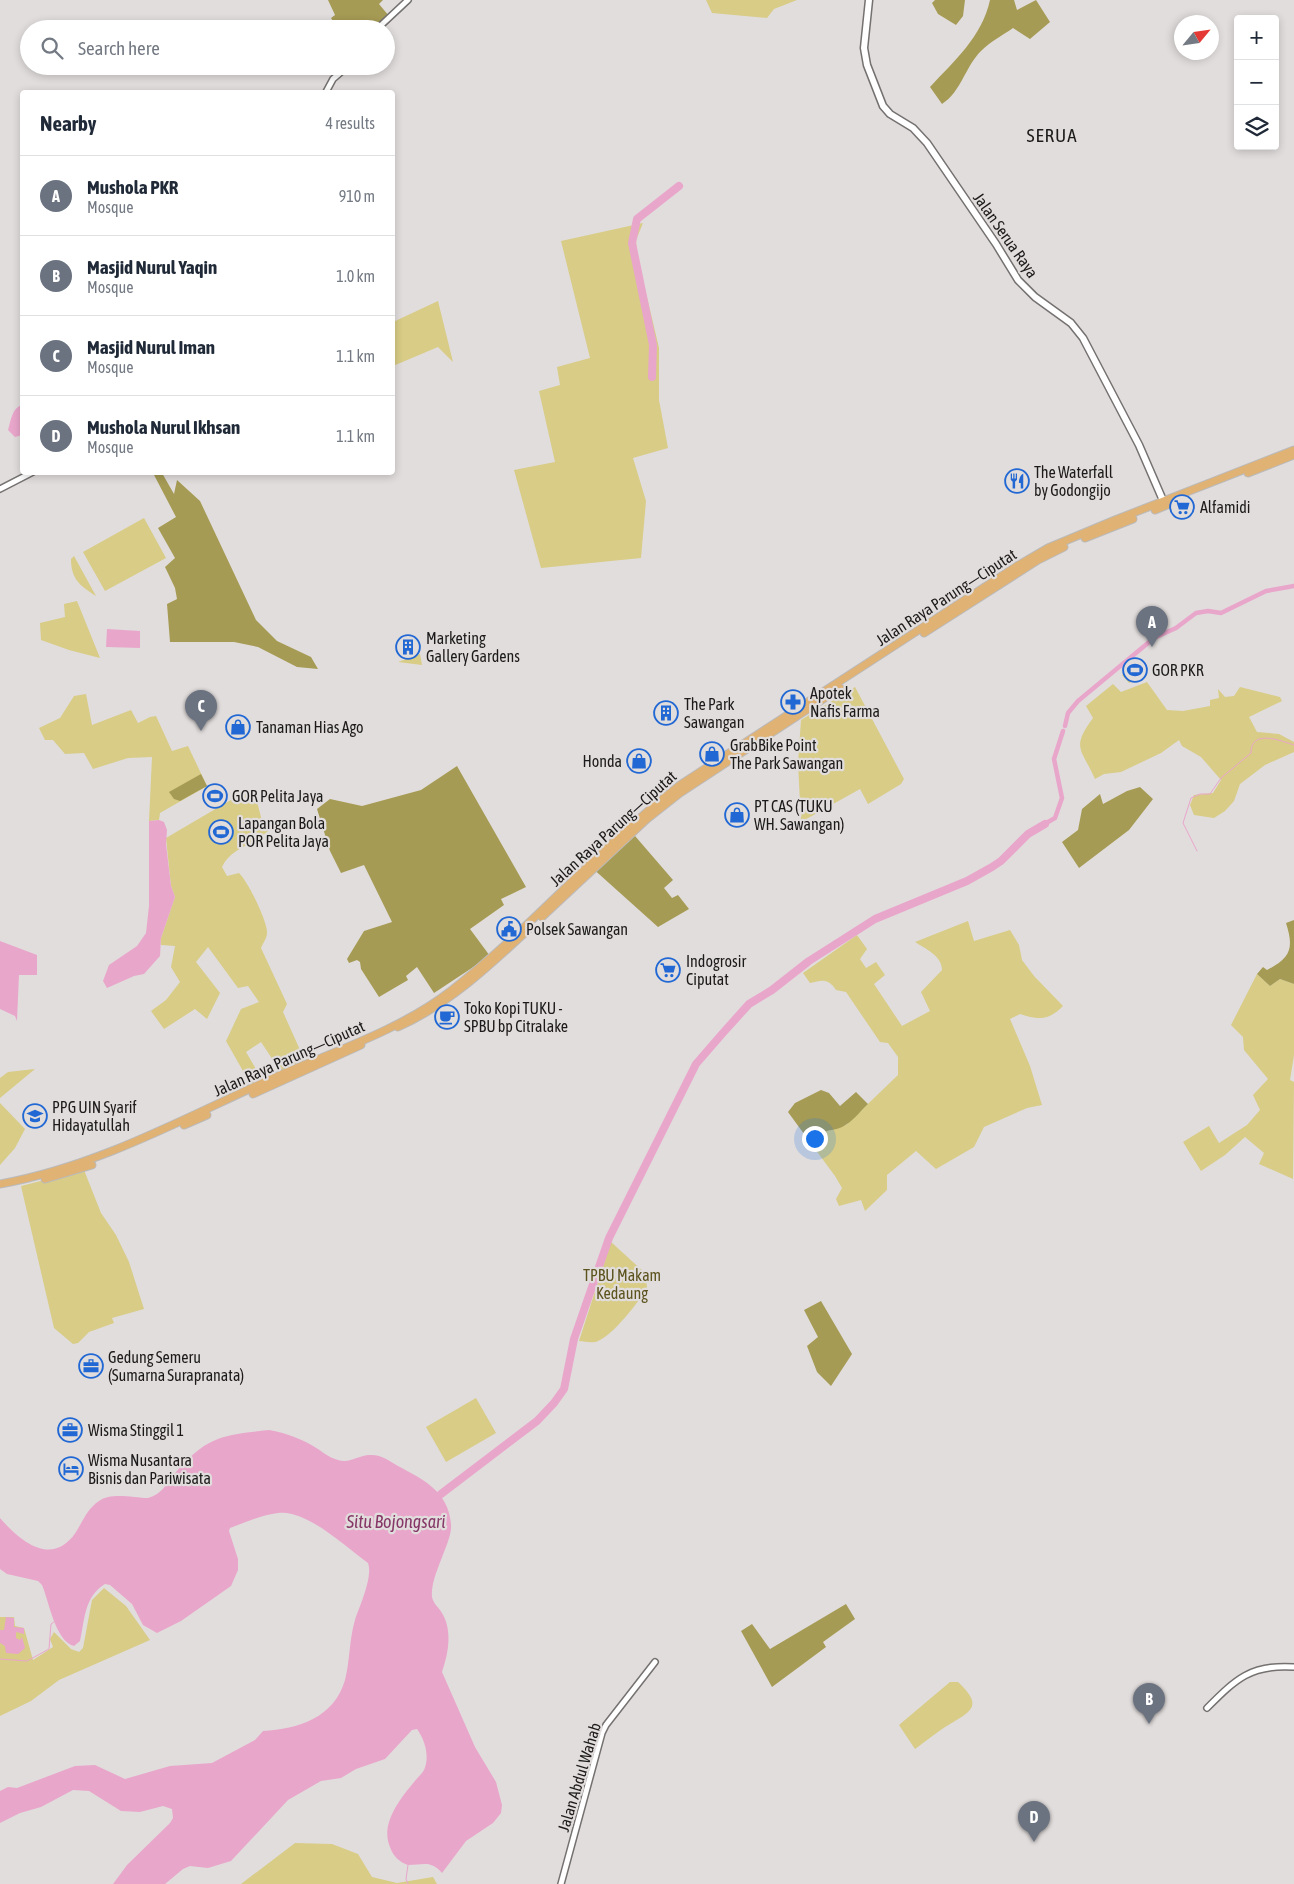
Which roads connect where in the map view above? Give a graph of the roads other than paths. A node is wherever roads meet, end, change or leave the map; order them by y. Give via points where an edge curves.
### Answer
1 (408, 0) edge
2 (869, 0) edge
3 (387, 20) edge
4 (338, 75) edge
5 (327, 90) edge
6 (1294, 450) edge
7 (1294, 455) edge
8 (27, 475) edge
9 (0, 489) edge
10 (1165, 504) junction
11 (84, 1165) junction
12 (0, 1184) edge
13 (0, 1188) edge
14 (655, 1662) dead end
15 (1294, 1667) edge
16 (1207, 1708) dead end
17 (561, 1884) edge

1 - 3 street
2 - 10 main road, Jalan Serua Raya via 864,48 883,106 927,143 1018,280 1071,323 1083,338 1135,436
4 - 5 street
6 - 10 highway, Jalan Raya Parung—Ciputat
7 - 10 highway, Jalan Raya Parung—Ciputat
8 - 9 street
10 - 11 highway, Jalan Raya Parung—Ciputat via 1035,556 858,674 680,785 529,923 450,991 415,1014 281,1078
11 - 12 highway, Jalan Raya Parung—Ciputat
11 - 13 highway, Jalan Raya Parung—Ciputat
14 - 17 street, Jalan Abdul Wahab via 602,1734
15 - 16 street via 1273,1666 1252,1672 1235,1682

